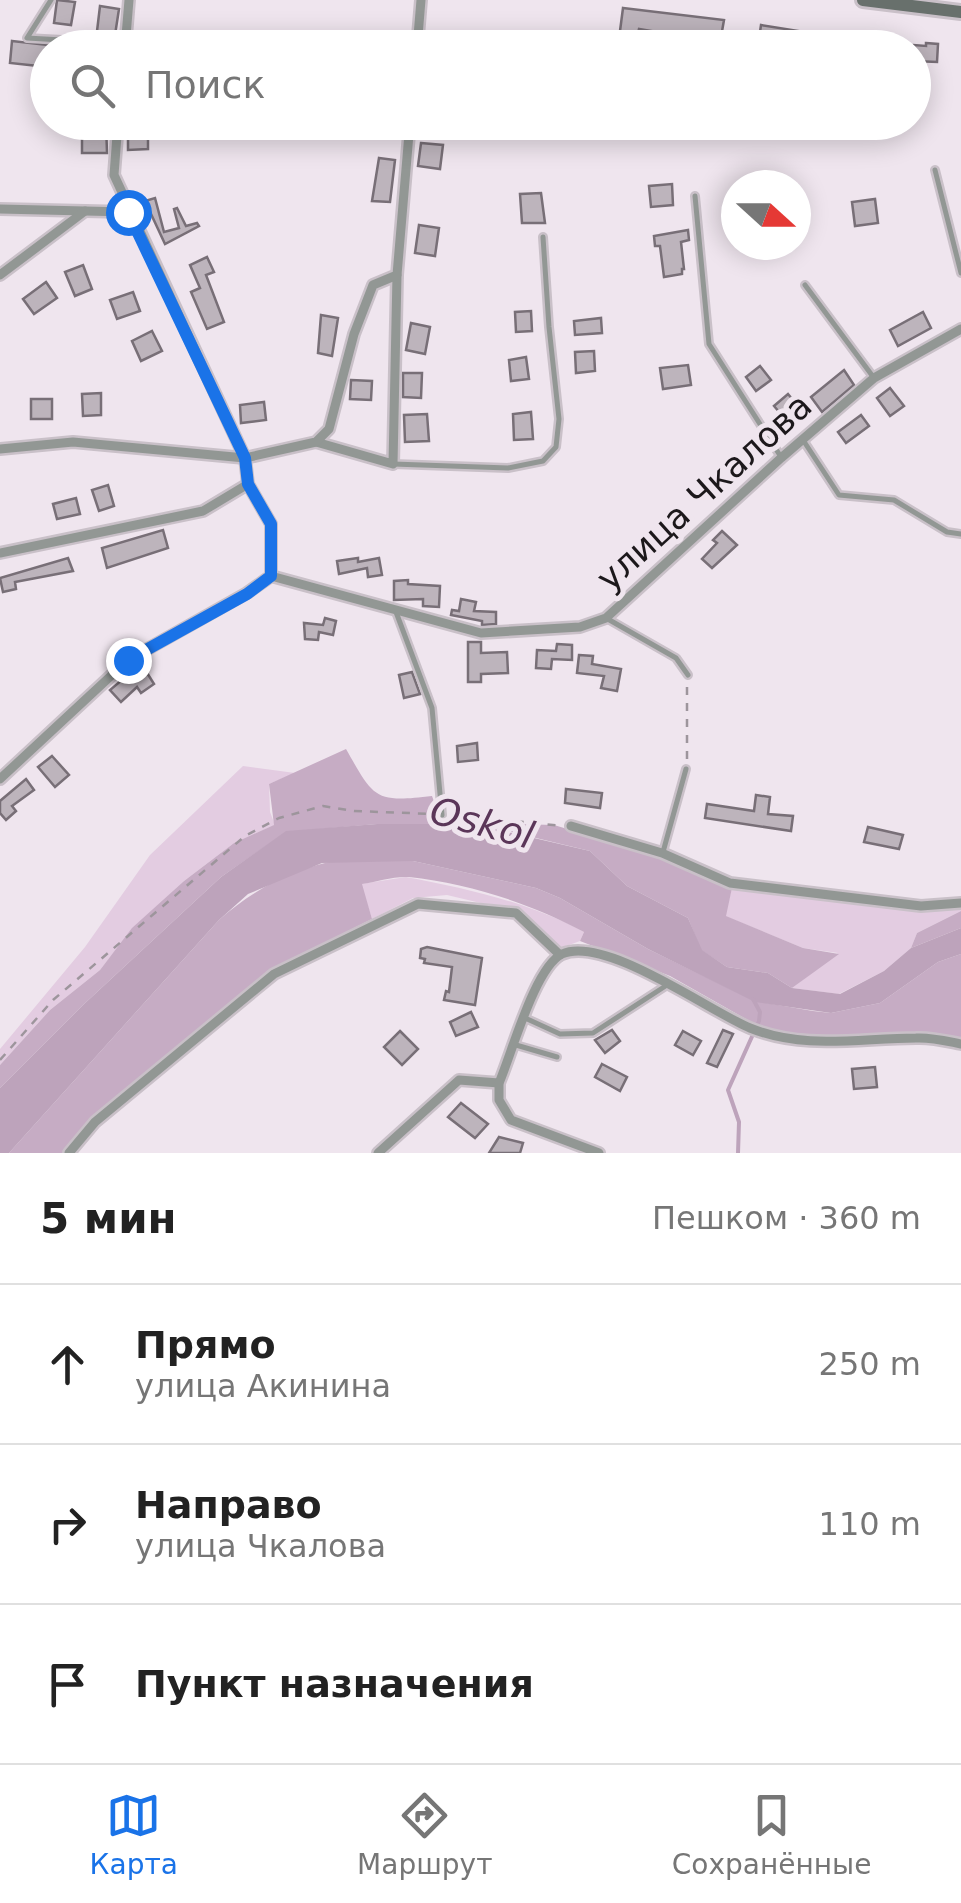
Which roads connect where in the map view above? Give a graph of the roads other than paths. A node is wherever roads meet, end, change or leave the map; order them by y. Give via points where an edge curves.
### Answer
1 (50, 0) edge
2 (129, 0) edge
3 (421, 0) edge
4 (863, 0) edge
5 (961, 12) edge
6 (33, 30) edge
7 (126, 30) edge
8 (418, 30) edge
9 (117, 140) edge
10 (408, 140) edge
11 (935, 170) dead end
12 (695, 196) dead end
13 (0, 210) edge
14 (85, 211) junction
15 (128, 212) junction
16 (543, 236) dead end
17 (961, 273) edge
18 (0, 275) edge
19 (397, 275) junction
20 (805, 285) dead end
21 (961, 329) edge
22 (874, 378) junction
23 (802, 440) junction
24 (316, 442) junction
25 (0, 448) edge
26 (245, 458) junction
27 (781, 458) junction
28 (393, 464) junction
29 (248, 484) junction
30 (961, 534) edge
31 (0, 553) edge
32 (271, 576) junction
33 (396, 612) junction
34 (606, 618) junction
35 (688, 676) road end
36 (686, 768) road end
37 (0, 779) edge
38 (442, 814) road end
39 (571, 826) road end
40 (662, 854) junction
41 (961, 903) edge
42 (560, 955) junction
43 (670, 983) junction
44 (525, 1018) junction
45 (961, 1044) edge
46 (516, 1045) junction
47 (557, 1057) dead end
48 (499, 1083) junction
49 (69, 1153) edge
50 (378, 1153) edge
51 (599, 1153) edge

1 - 6 lane
2 - 7 street
3 - 8 street
4 - 5 main road
9 - 15 street via 114,175
10 - 19 street
11 - 17 lane
12 - 27 lane via 709,344
13 - 14 street
14 - 15 street
14 - 18 street
15 - 26 street
16 - 28 lane via 556,447 543,462 508,468
19 - 24 street via 373,285 329,429
19 - 28 street
20 - 22 lane
21 - 22 street, улица Чкалова
22 - 23 street, улица Чкалова
23 - 27 street, улица Чкалова
23 - 30 lane via 839,496 894,500
24 - 26 street
24 - 28 street
25 - 26 street via 73,442
26 - 29 street
27 - 34 street, улица Чкалова
29 - 31 street via 203,511
29 - 32 street via 271,524
32 - 33 street, улица Чкалова
32 - 37 street via 128,660
33 - 34 street, улица Чкалова via 481,633 580,627
33 - 38 lane via 432,708
34 - 35 lane via 676,658
36 - 40 lane
39 - 40 street
40 - 41 street via 764,890 922,906
42 - 43 street via 597,954
42 - 44 street via 542,972
42 - 49 street via 516,913 418,904 274,974 94,1122
43 - 44 lane via 594,1033 560,1034
43 - 45 street via 769,1036 808,1042 918,1037
44 - 46 street
46 - 47 lane
46 - 48 street
48 - 50 street via 459,1080
48 - 51 street via 498,1100 511,1120

